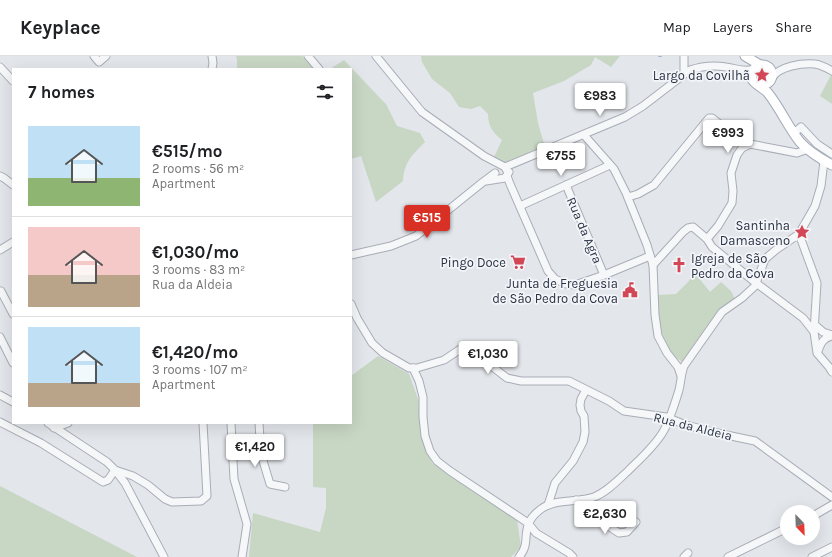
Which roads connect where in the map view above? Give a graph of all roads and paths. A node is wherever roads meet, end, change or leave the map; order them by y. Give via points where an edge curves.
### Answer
1 (94, 56) edge
2 (106, 56) edge
3 (212, 56) edge
4 (308, 56) edge
5 (376, 56) edge
6 (684, 56) edge
7 (745, 56) edge
8 (790, 66) junction
9 (761, 67) junction
10 (0, 68) edge
11 (212, 68) edge
12 (318, 68) edge
13 (742, 70) junction
14 (832, 71) edge
15 (684, 74) junction
16 (12, 79) edge
17 (752, 79) junction
18 (771, 80) junction
19 (759, 86) junction
20 (772, 98) junction
21 (794, 133) junction
22 (584, 135) junction
23 (746, 145) junction
24 (808, 149) junction
25 (832, 154) edge
26 (828, 163) edge
27 (610, 165) junction
28 (502, 173) junction
29 (0, 176) edge
30 (12, 184) edge
31 (566, 185) junction
32 (628, 197) junction
33 (520, 206) junction
34 (799, 234) junction
35 (707, 239) junction
36 (12, 242) edge
37 (1, 247) edge
38 (352, 255) edge
39 (650, 256) junction
40 (653, 265) junction
41 (604, 275) junction
42 (756, 283) junction
43 (1, 291) dead end
44 (352, 306) edge
45 (12, 312) edge
46 (815, 328) junction
47 (832, 336) edge
48 (0, 337) edge
49 (817, 353) junction
50 (12, 361) edge
51 (413, 368) junction
52 (832, 372) edge
53 (681, 376) junction
54 (586, 390) junction
55 (0, 395) edge
56 (12, 401) edge
57 (669, 417) junction
58 (0, 422) edge
59 (203, 424) edge
60 (230, 424) edge
61 (259, 424) edge
62 (56, 425) edge
63 (115, 470) junction
64 (285, 487) dead end
65 (832, 498) edge
66 (576, 500) junction
67 (548, 505) junction
68 (832, 505) edge
69 (820, 512) edge
70 (636, 522) dead end
71 (528, 523) junction
72 (780, 531) edge
73 (832, 547) edge
74 (164, 557) edge
75 (242, 557) edge
76 (519, 557) edge
77 (573, 557) edge
78 (728, 557) edge
79 (812, 557) edge

1 - 2 street via 99,62
3 - 11 street
4 - 12 street
5 - 28 street via 422,112 484,156
6 - 15 street
7 - 9 main road via 752,64
8 - 9 street
8 - 14 street via 814,64
8 - 18 street via 777,71
9 - 13 street
9 - 17 main road via 752,72
9 - 18 main road via 772,72
10 - 16 street
13 - 15 street via 706,66
13 - 17 street
15 - 22 street via 625,117
17 - 19 main road
18 - 19 main road via 766,85
18 - 20 main road
19 - 20 main road
20 - 21 main road
21 - 24 main road
21 - 25 street via 801,127 817,144
22 - 27 street
22 - 28 street via 517,163
23 - 24 street via 797,153
23 - 32 street via 709,118 654,185
23 - 35 street via 737,155 731,173 732,204
24 - 26 main road
26 - 34 street via 815,206
27 - 31 street
27 - 32 street
28 - 33 street
28 - 38 street via 483,182 416,236 391,246
29 - 30 street
31 - 33 street
31 - 41 street, Rua da Agra
32 - 39 street
33 - 41 street via 548,271 555,279 576,285
34 - 42 street via 765,259
34 - 46 street via 817,283
35 - 40 street via 693,227 688,228
35 - 42 street via 712,247
36 - 37 street
39 - 40 street
39 - 41 street
40 - 53 street via 658,336
42 - 46 street
42 - 53 street via 742,298 722,312 684,366
43 - 45 street
44 - 51 street via 372,343 383,353
46 - 47 street
46 - 49 street
47 - 49 street via 821,342
48 - 50 street
49 - 52 street
51 - 54 street, Rua da Aldeia via 444,360 465,346 472,348 507,378 569,381
51 - 71 street via 424,397 425,436 437,461
53 - 57 street via 680,388
54 - 57 street, Rua da Aldeia via 624,411
54 - 67 street via 580,405 584,416 583,442 573,461 555,483
55 - 56 street
57 - 65 street, Rua da Aldeia via 686,425 754,440
57 - 66 street via 664,431 656,442 613,484 595,496
58 - 63 street via 103,482 108,480
59 - 63 street via 207,496 201,501 172,502 133,476
60 - 75 street via 234,479 247,524
61 - 64 street via 261,454 270,484
62 - 63 street
63 - 74 street via 125,483
66 - 67 street
66 - 70 street via 587,512 620,533 627,532
67 - 71 street
68 - 69 street
71 - 76 street via 526,549
71 - 77 street via 536,532
72 - 78 street
73 - 79 street

